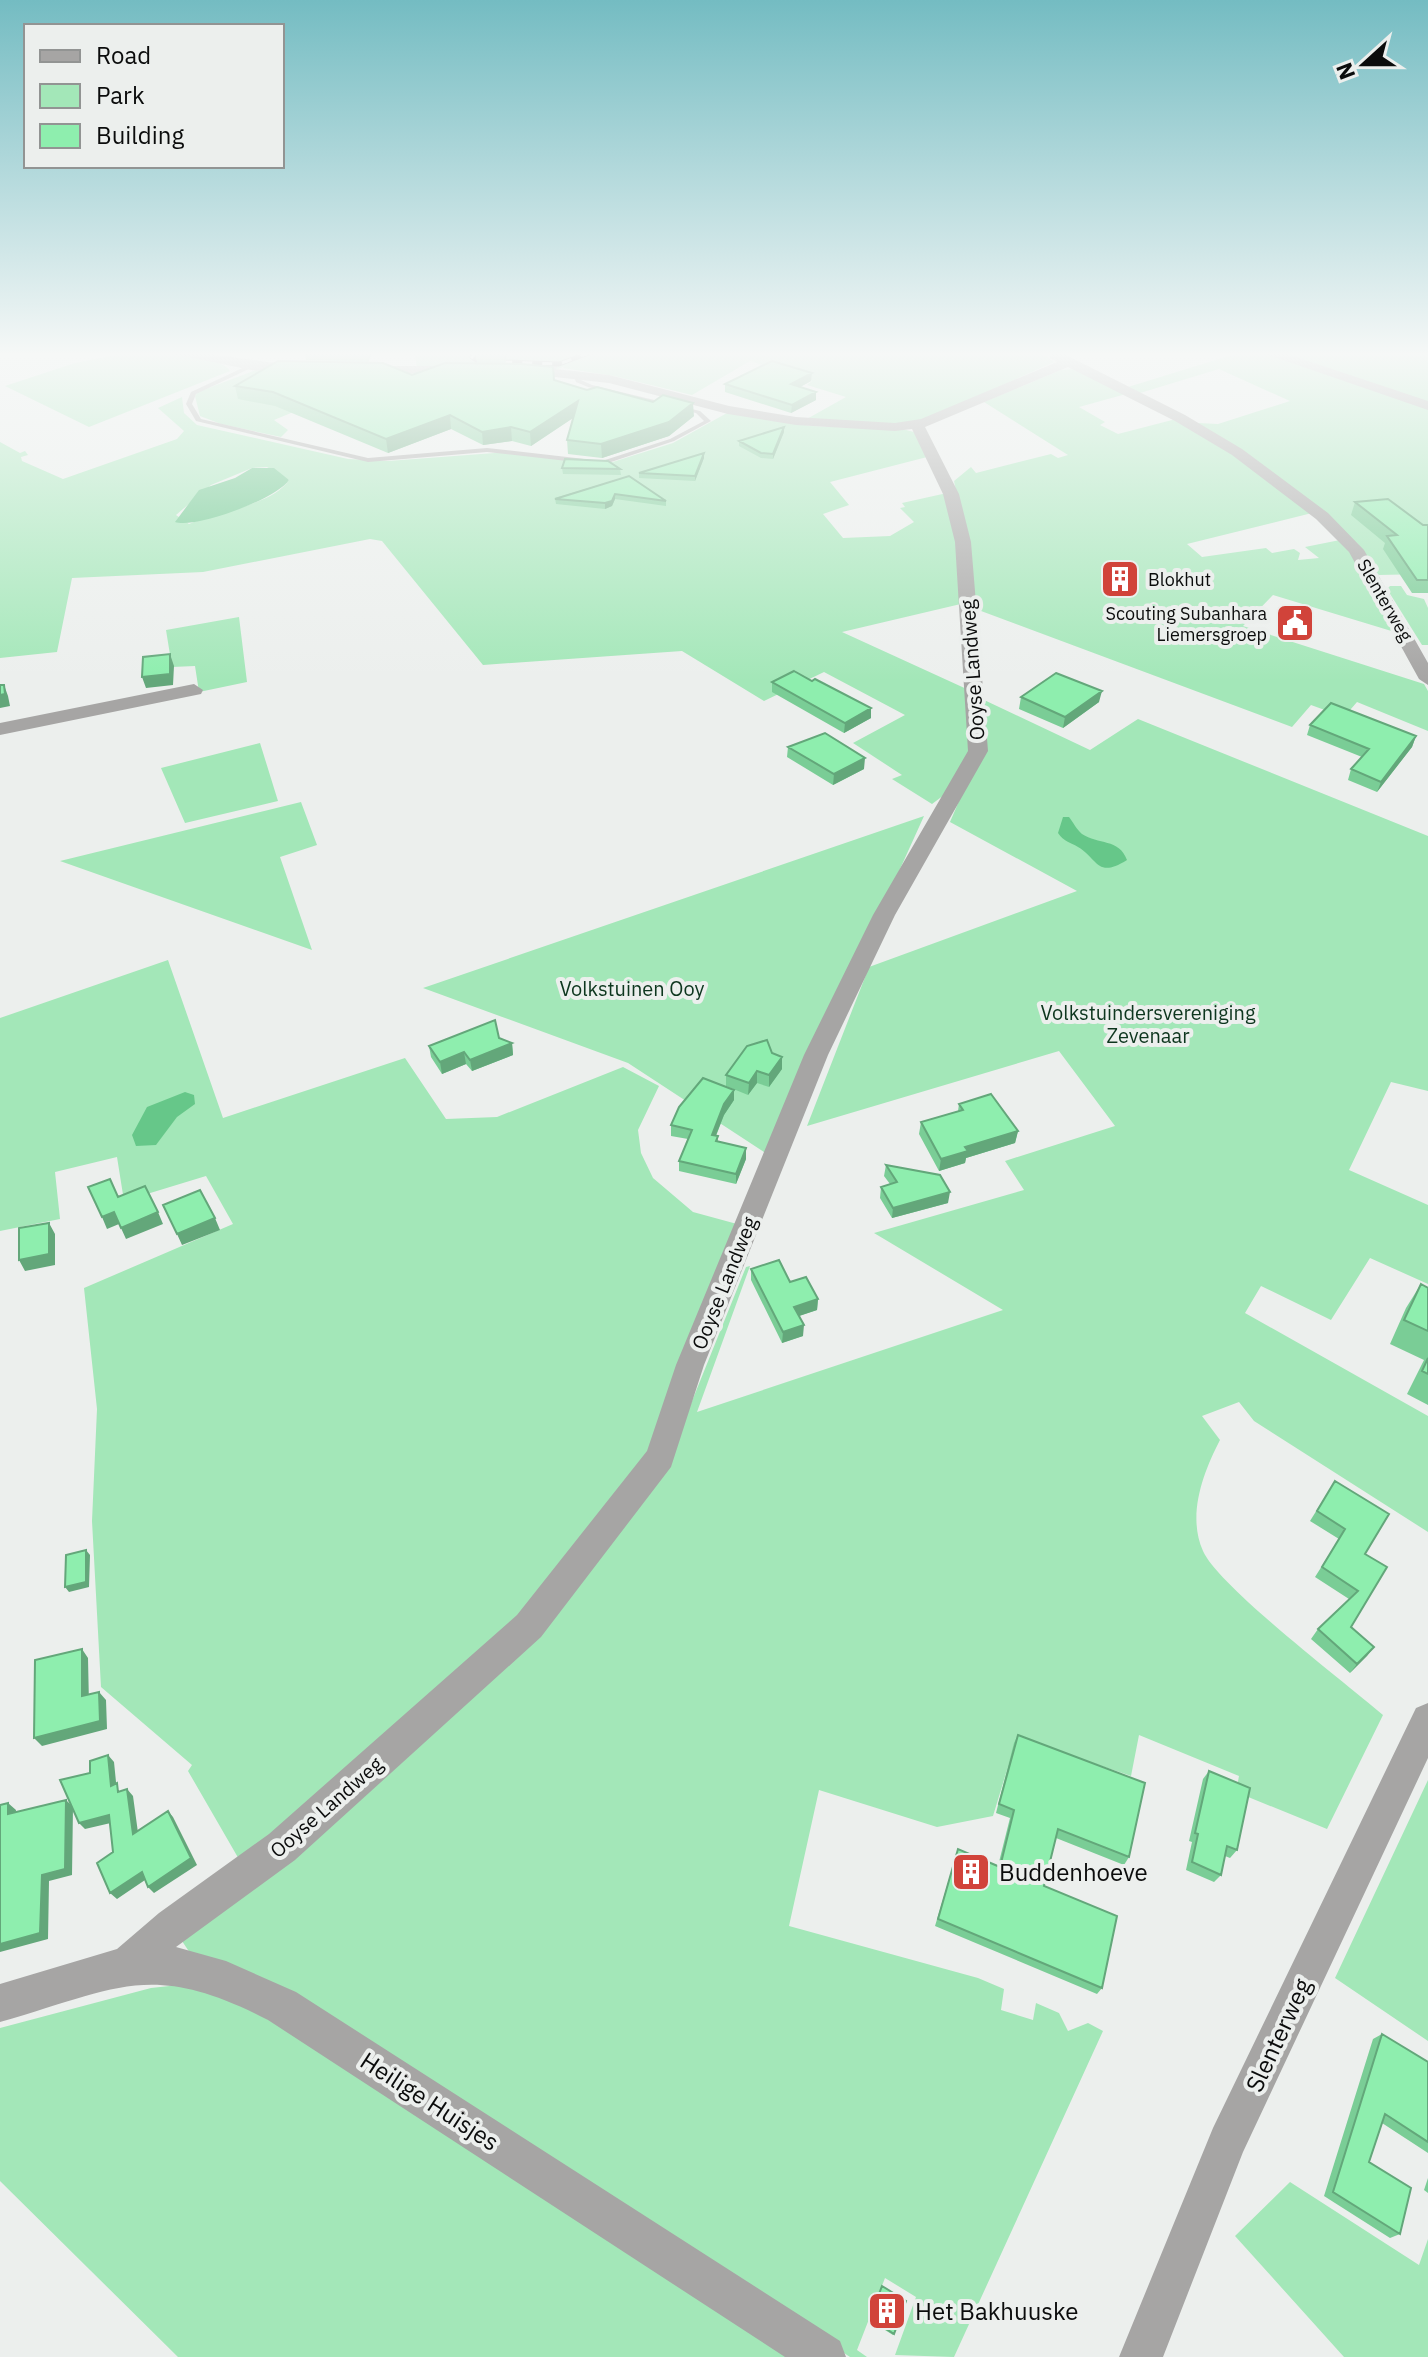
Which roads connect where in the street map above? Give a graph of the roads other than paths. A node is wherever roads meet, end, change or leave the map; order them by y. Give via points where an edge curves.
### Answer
1 (584, 461) edge
2 (608, 461) edge
3 (935, 461) edge
4 (1246, 461) edge
5 (1428, 679) edge
6 (194, 690) dead end
7 (0, 729) edge
8 (1428, 1720) edge
9 (127, 1965) junction
10 (0, 2003) edge
11 (824, 2357) edge
12 (1141, 2357) edge

1 - 2 lane
3 - 9 street, Ooyse Landweg via 951,494 963,542 978,751 884,915 816,1055 690,1365 660,1458 529,1626 282,1847
4 - 5 street, Slenterweg via 1322,516 1356,550
6 - 7 street
8 - 12 street, Slenterweg via 1227,2142
9 - 10 street, Heilige Huisjes
9 - 11 street, Heilige Huisjes via 208,1972 282,2006

